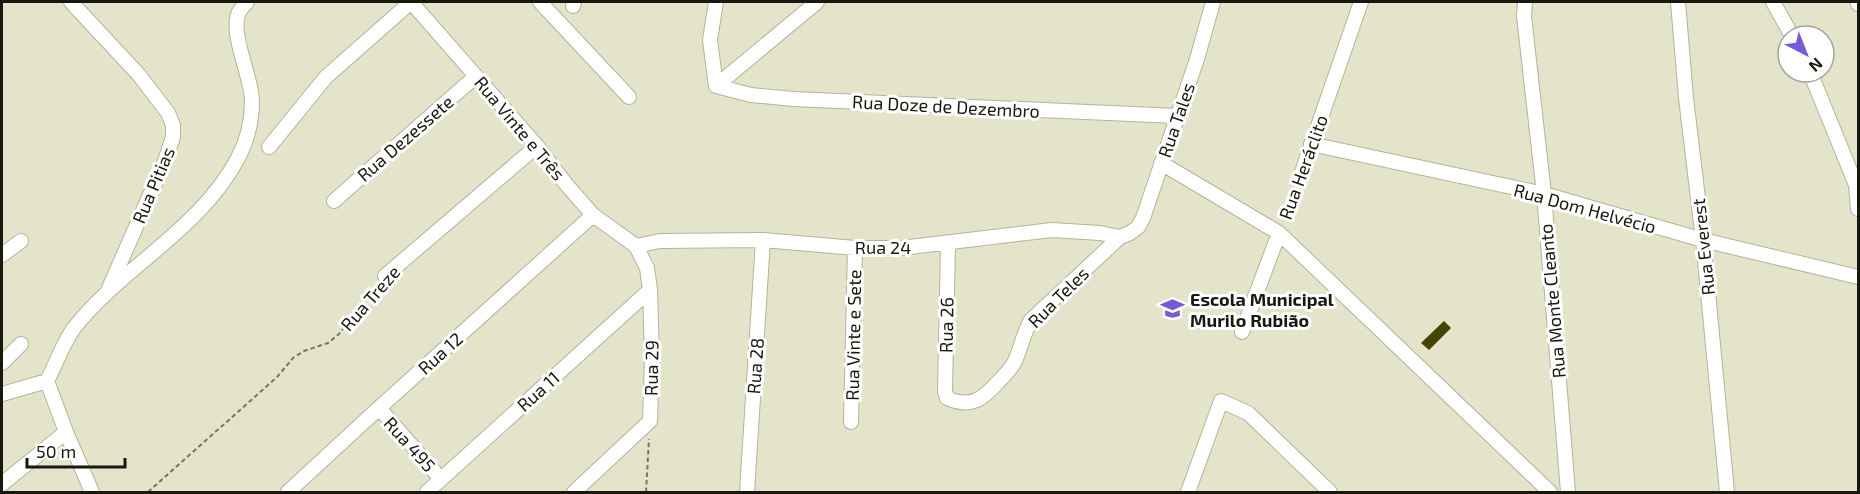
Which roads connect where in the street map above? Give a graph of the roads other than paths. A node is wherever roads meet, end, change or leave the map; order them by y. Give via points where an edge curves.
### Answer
1 (71, 2) edge
2 (248, 2) edge
3 (411, 2) edge
4 (540, 2) edge
5 (716, 2) edge
6 (817, 2) edge
7 (1213, 2) edge
8 (1362, 2) edge
9 (1524, 2) edge
10 (1678, 2) edge
11 (1773, 2) edge
12 (1785, 24) edge
13 (476, 76) junction
14 (1815, 84) edge
15 (716, 86) junction
16 (629, 97) dead end
17 (1177, 116) junction
18 (1311, 144) junction
19 (537, 146) junction
20 (269, 147) dead end
21 (1161, 163) junction
22 (1300, 178) road end
23 (1544, 194) junction
24 (334, 201) dead end
25 (1858, 209) edge
26 (593, 215) junction
27 (1279, 233) junction
28 (1125, 235) junction
29 (763, 240) junction
30 (1704, 240) junction
31 (21, 241) dead end
32 (948, 244) junction
33 (636, 246) junction
34 (855, 248) junction
35 (2, 255) edge
36 (385, 276) road end
37 (1858, 277) edge
38 (650, 290) junction
39 (106, 293) junction
40 (1242, 332) dead end
41 (21, 344) dead end
42 (2, 363) edge
43 (47, 381) junction
44 (2, 393) edge
45 (954, 401) joint
46 (379, 408) junction
47 (851, 422) dead end
48 (66, 432) junction
49 (441, 479) junction
50 (2, 484) edge
51 (92, 492) edge
52 (288, 492) edge
53 (427, 492) edge
54 (574, 492) edge
55 (747, 492) edge
56 (1188, 492) edge
57 (1330, 492) edge
58 (1550, 492) edge
59 (1568, 492) edge
60 (1727, 492) edge

1 - 39 street, Rua Pitias via 139,75 173,124 165,161
2 - 39 street via 239,11 236,22 252,100 250,126 239,156 220,188 193,218
3 - 13 street, Rua Vinte e Três
3 - 20 street via 326,77
4 - 16 street
5 - 15 street via 710,40
6 - 15 street
7 - 17 street, Rua Tales
8 - 18 street, Rua Heráclito
9 - 23 street, Rua Monte Cleanto
10 - 30 street, Rua Everest
11 - 12 street
13 - 19 street, Rua Vinte e Três
13 - 24 street, Rua Dezessete
14 - 25 street via 1856,185
15 - 17 street, Rua Doze de Dezembro via 793,99
17 - 21 street, Rua Tales
18 - 22 street, Rua Heráclito
18 - 23 street, Rua Dom Helvécio
19 - 26 street, Rua Vinte e Três
19 - 36 street, Rua Treze
21 - 27 street
21 - 28 street, Rua Tales via 1143,218
23 - 30 street, Rua Dom Helvécio
23 - 59 street, Rua Monte Cleanto
26 - 33 street, Rua Vinte e Três
26 - 46 street, Rua 12
27 - 40 street, Rua Heráclito
27 - 58 street
28 - 32 street, Rua 24 via 1052,230
28 - 45 street, Rua Teles via 1031,320 1014,364 987,395 975,402
29 - 33 street, Rua 24 via 660,241
29 - 34 street, Rua 24
29 - 55 street, Rua 28
30 - 37 street, Rua Dom Helvécio
30 - 60 street, Rua Everest
31 - 35 street
32 - 34 street, Rua 24
32 - 45 street, Rua 26 via 945,391 947,398
33 - 38 street, Rua 29 via 647,268
34 - 47 street, Rua Vinte e Sete
38 - 49 street, Rua 11
38 - 54 street, Rua 29 via 650,422
39 - 43 street via 73,330
41 - 42 street
43 - 44 street
43 - 48 street
46 - 49 street, Rua 495
46 - 52 street, Rua 12
48 - 50 street
48 - 51 street
49 - 53 street, Rua 11
56 - 57 street via 1221,401 1248,413

